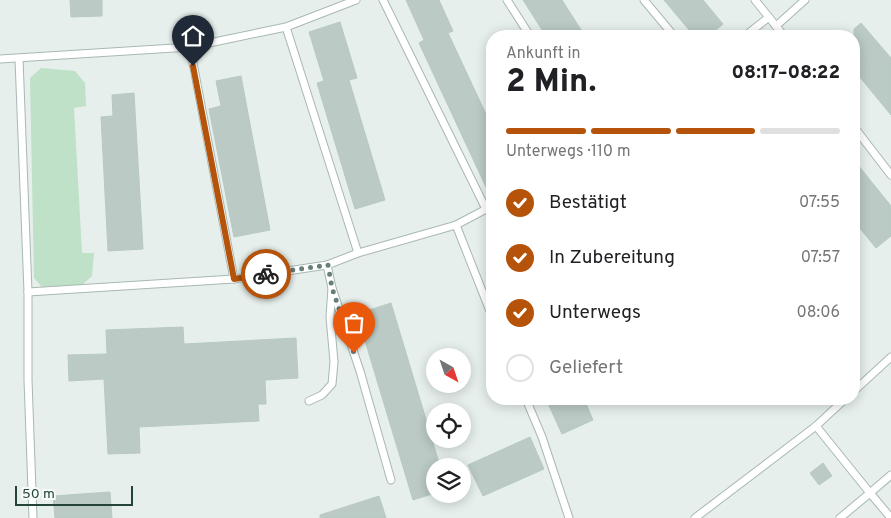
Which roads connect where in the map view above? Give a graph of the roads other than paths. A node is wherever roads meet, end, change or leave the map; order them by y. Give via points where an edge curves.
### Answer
1 (356, 0) edge
2 (383, 0) edge
3 (507, 0) edge
4 (644, 0) edge
5 (755, 0) edge
6 (805, 0) edge
7 (769, 17) junction
8 (776, 26) junction
9 (286, 27) junction
10 (526, 30) edge
11 (669, 30) edge
12 (753, 30) edge
13 (779, 30) edge
14 (190, 47) junction
15 (0, 59) edge
16 (19, 59) junction
17 (860, 135) edge
18 (891, 175) edge
19 (486, 202) edge
20 (486, 210) edge
21 (456, 225) junction
22 (358, 254) junction
23 (328, 265) junction
24 (234, 279) junction
25 (332, 288) junction
26 (28, 292) junction
27 (486, 301) edge
28 (891, 357) edge
29 (860, 385) edge
30 (309, 401) dead end
31 (529, 405) edge
32 (839, 405) edge
33 (816, 426) junction
34 (891, 475) edge
35 (391, 480) dead end
36 (870, 493) junction
37 (32, 518) edge
38 (569, 518) edge
39 (694, 518) edge
40 (840, 518) edge
41 (891, 518) edge

1 - 9 lane
2 - 19 lane
3 - 10 lane
4 - 11 lane
5 - 7 lane
6 - 8 lane
7 - 8 lane
7 - 12 lane
8 - 13 lane
9 - 14 lane
9 - 22 lane
14 - 16 lane
14 - 24 lane
15 - 16 lane
16 - 26 lane
17 - 18 lane
20 - 21 lane
21 - 22 lane
21 - 27 lane
22 - 23 lane
23 - 24 lane
23 - 25 lane
24 - 26 lane
25 - 30 lane via 332,384 322,395
25 - 35 lane
26 - 37 lane
28 - 29 lane
31 - 38 lane
32 - 33 lane
33 - 36 lane
33 - 39 lane
34 - 36 lane
36 - 40 lane
36 - 41 lane

